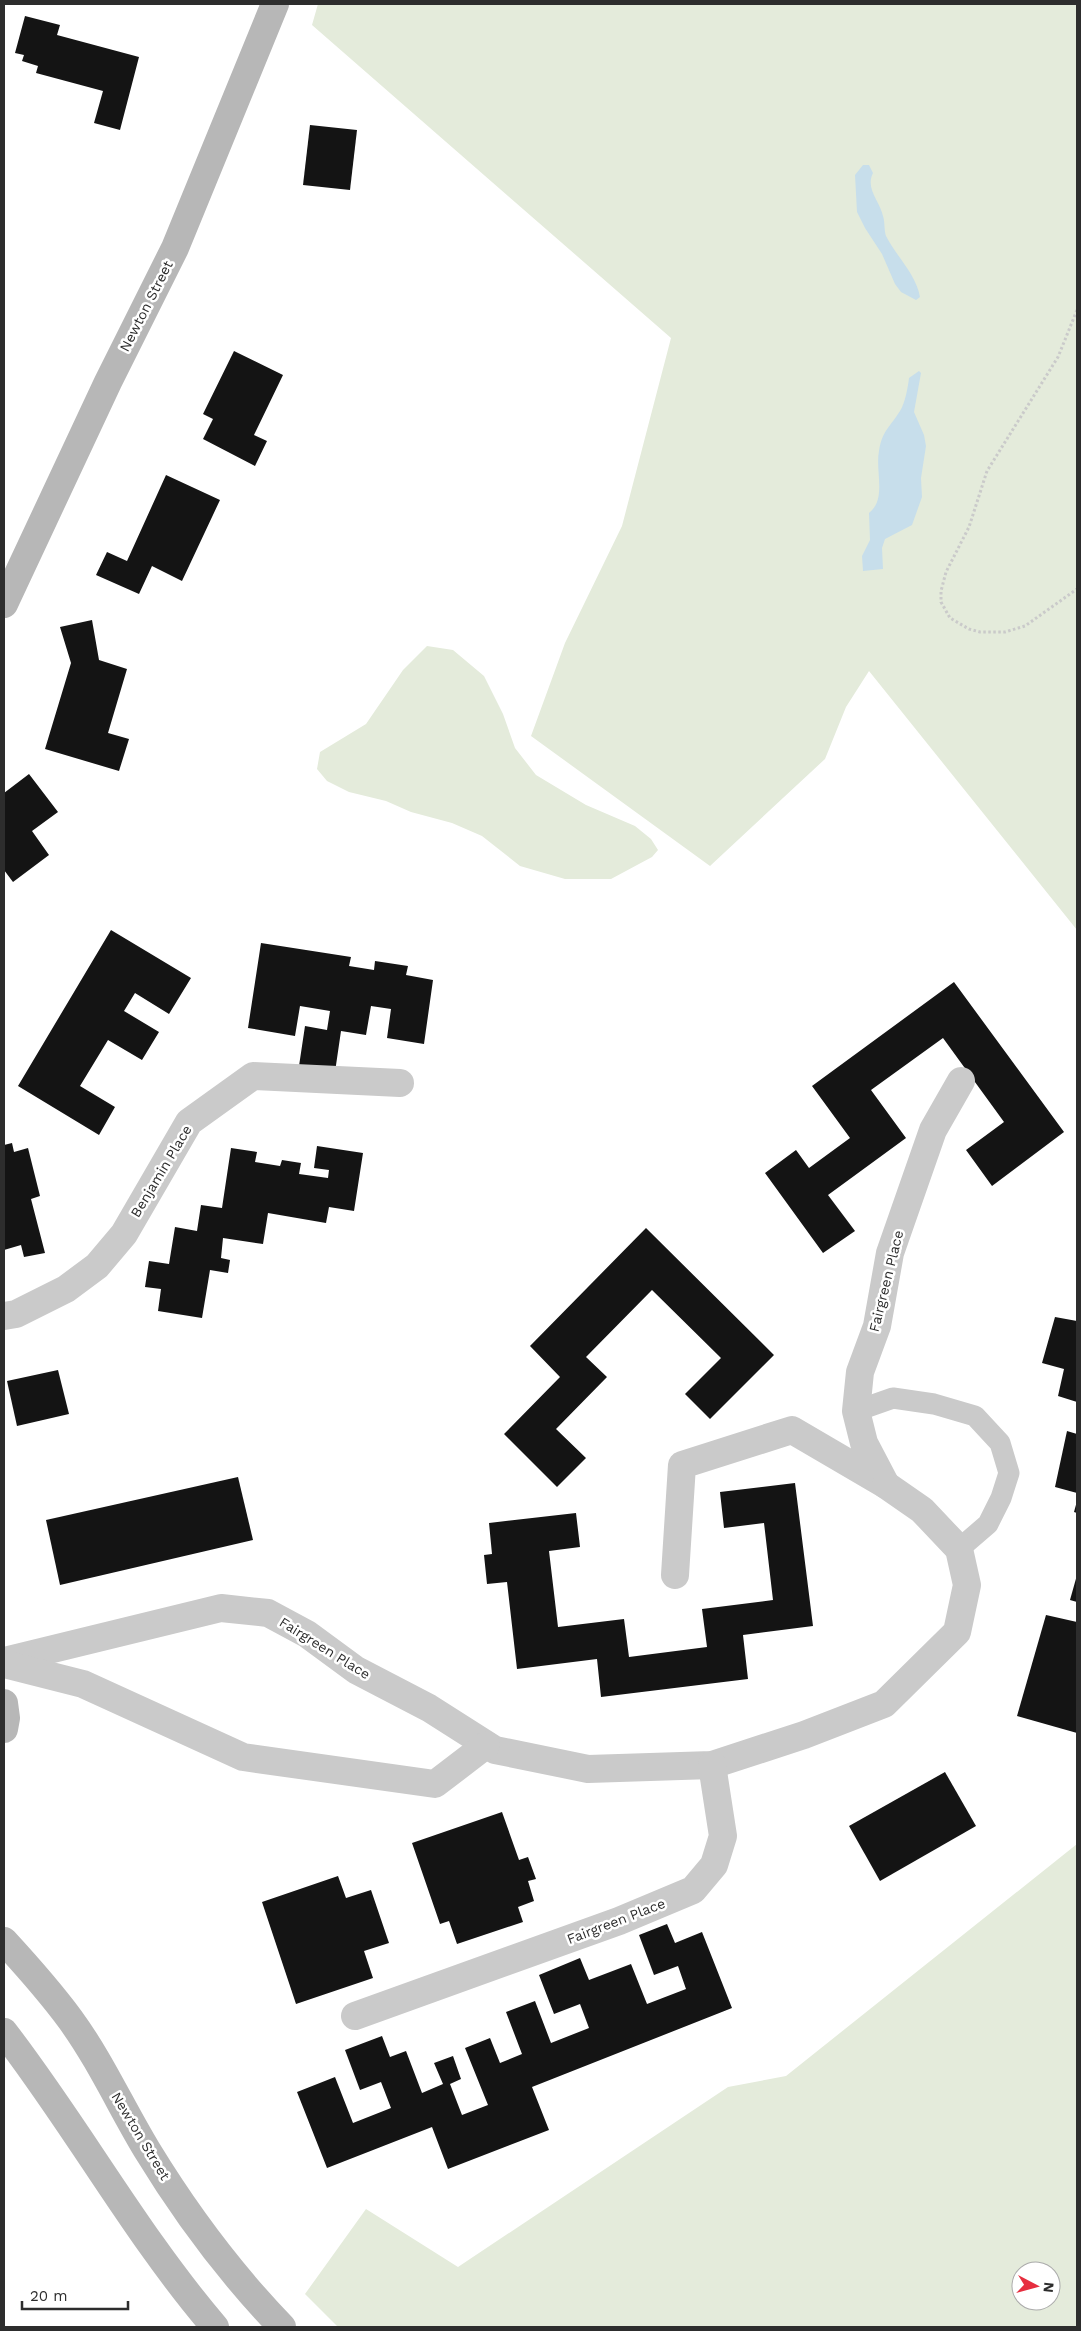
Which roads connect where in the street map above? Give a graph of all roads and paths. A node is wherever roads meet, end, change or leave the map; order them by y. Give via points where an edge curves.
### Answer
1 (275, 4) edge
2 (1077, 310) edge
3 (1077, 589) edge
4 (4, 604) edge
5 (961, 1081) dead end
6 (400, 1083) dead end
7 (4, 1316) edge
8 (856, 1411) junction
9 (886, 1485) junction
10 (959, 1549) junction
11 (675, 1575) dead end
12 (4, 1662) edge
13 (4, 1704) edge
14 (4, 1730) edge
15 (486, 1745) junction
16 (712, 1764) junction
17 (4, 1941) edge
18 (355, 2016) dead end
19 (4, 2032) edge
20 (215, 2327) edge
21 (282, 2327) edge

1 - 4 main road, Newton Street via 175,248
2 - 3 path via 1058,357 987,471 972,519 941,591 945,610 958,624 980,632 996,633 1024,626
5 - 8 street, Fairgreen Place via 932,1130 890,1253 876,1326 860,1372
6 - 7 street, Benjamin Place via 253,1076 189,1122 124,1234 98,1266 66,1289 16,1314
8 - 9 street, Fairgreen Place via 864,1443
8 - 10 lane via 893,1398 934,1404 974,1416 1000,1443 1009,1473 1001,1498 988,1524
9 - 10 street, Fairgreen Place via 922,1510
9 - 11 street, Fairgreen Place via 792,1430 682,1465
10 - 16 street, Fairgreen Place via 967,1585 956,1632 884,1704 804,1735
12 - 15 street, Fairgreen Place via 83,1684 243,1757 435,1784
12 - 15 street, Fairgreen Place via 221,1608 268,1613 307,1634 356,1670 429,1708
13 - 14 main road
15 - 16 street, Fairgreen Place via 495,1750 588,1769
16 - 18 street, Fairgreen Place via 723,1836 714,1866 693,1890 619,1921
17 - 21 main road, Newton Street via 70,2020 147,2151 215,2252
19 - 20 main road via 35,2072 123,2207

